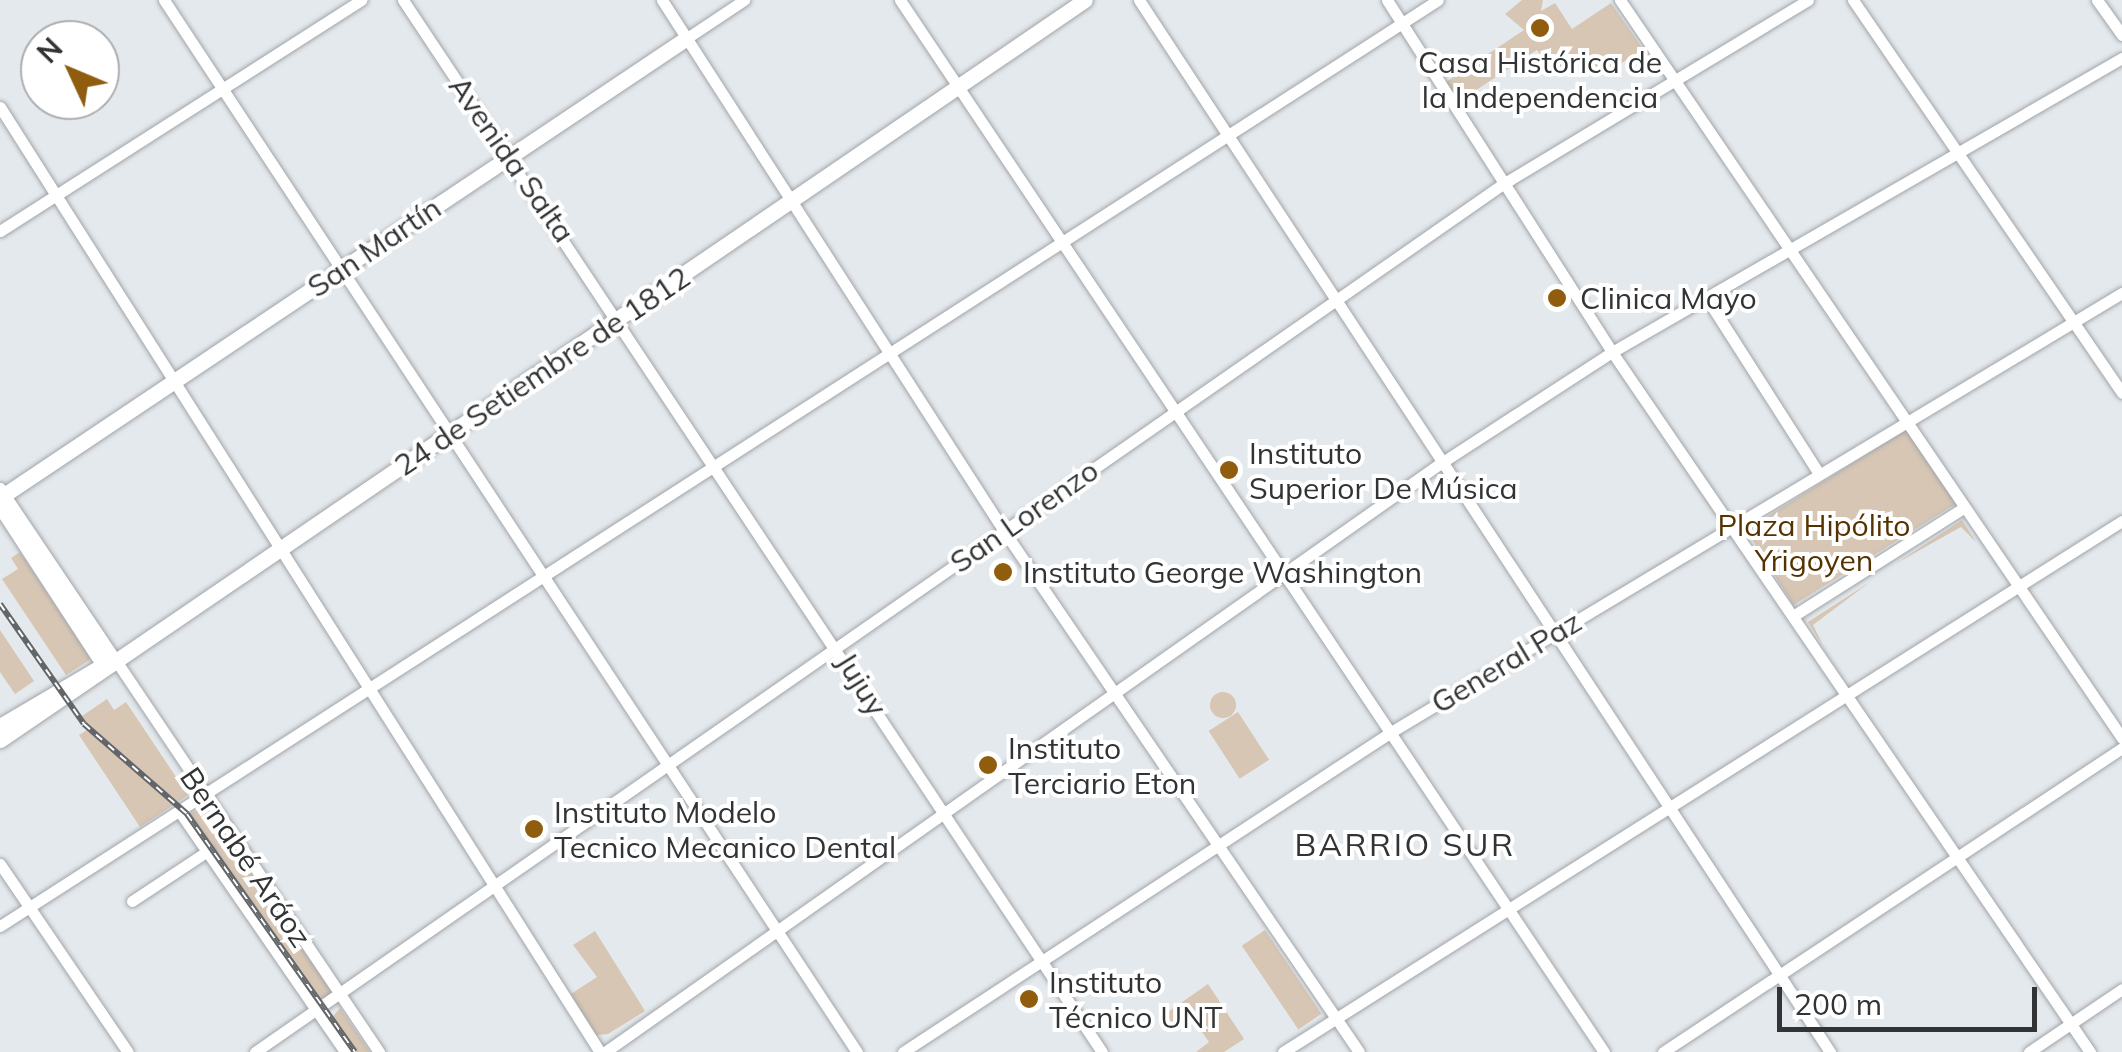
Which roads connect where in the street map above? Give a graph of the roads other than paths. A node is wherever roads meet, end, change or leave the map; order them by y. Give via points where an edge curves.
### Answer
1 (164, 0) edge
2 (360, 0) edge
3 (403, 0) edge
4 (662, 0) edge
5 (744, 0) edge
6 (900, 0) edge
7 (1085, 0) edge
8 (1139, 0) edge
9 (1386, 0) edge
10 (1438, 0) edge
11 (1620, 0) edge
12 (1808, 0) edge
13 (1853, 0) edge
14 (2097, 0) edge
15 (1402, 24) junction
16 (2122, 34) edge
17 (687, 38) junction
18 (2122, 58) edge
19 (1671, 78) junction
20 (221, 88) junction
21 (959, 88) junction
22 (0, 108) edge
23 (1226, 138) junction
24 (1957, 151) junction
25 (510, 155) junction
26 (1503, 184) junction
27 (57, 194) junction
28 (792, 201) junction
29 (0, 232) edge
30 (1062, 245) junction
31 (1790, 246) junction
32 (343, 268) junction
33 (2122, 293) edge
34 (1706, 298) junction
35 (1331, 303) junction
36 (621, 317) junction
37 (2073, 322) junction
38 (1612, 352) junction
39 (887, 354) junction
40 (178, 378) junction
41 (2122, 393) edge
42 (1174, 412) junction
43 (1904, 419) junction
44 (451, 432) junction
45 (716, 463) junction
46 (1438, 465) junction
47 (1818, 472) junction
48 (2, 492) edge
49 (1963, 508) junction
50 (2122, 521) edge
51 (1731, 526) junction
52 (1004, 531) junction
53 (284, 546) junction
54 (1284, 574) junction
55 (544, 575) junction
56 (2021, 589) junction
57 (1792, 616) junction
58 (1554, 633) junction
59 (836, 644) junction
60 (108, 661) junction
61 (374, 686) junction
62 (1114, 697) junction
63 (1847, 698) junction
64 (0, 726) edge
65 (1390, 732) junction
66 (2122, 738) edge
67 (0, 740) edge
68 (2122, 748) edge
69 (667, 759) junction
70 (203, 794) junction
71 (1670, 808) junction
72 (179, 810) junction
73 (945, 816) junction
74 (1216, 843) junction
75 (208, 850) junction
76 (1954, 858) junction
77 (0, 864) edge
78 (493, 879) junction
79 (132, 901) dead end
80 (29, 907) junction
81 (1510, 909) junction
82 (0, 926) edge
83 (778, 934) junction
84 (1040, 960) junction
85 (1780, 974) junction
86 (335, 988) junction
87 (2122, 989) edge
88 (316, 1010) junction
89 (1336, 1018) junction
90 (2071, 1024) junction
91 (128, 1052) edge
92 (255, 1052) edge
93 (345, 1052) edge
94 (379, 1052) edge
95 (603, 1052) edge
96 (857, 1052) edge
97 (903, 1052) edge
98 (1102, 1052) edge
99 (1282, 1052) edge
100 (1360, 1052) edge
101 (1604, 1052) edge
102 (1662, 1052) edge
103 (1830, 1052) edge
104 (2029, 1052) edge
105 (2090, 1052) edge

1 - 20 street
2 - 20 street
3 - 25 street, Avenida Salta
4 - 17 street
5 - 17 street, San Martín
6 - 21 street
7 - 21 main road, 24 de Setiembre de 1812
8 - 23 street
9 - 15 street
10 - 15 street
11 - 19 street
12 - 19 street, San Lorenzo
13 - 24 street
14 - 16 street
15 - 23 street
15 - 26 street
17 - 25 main road, San Martín
17 - 28 street
18 - 24 street
19 - 26 street, San Lorenzo
19 - 31 street
20 - 27 street
20 - 32 street
21 - 28 main road, 24 de Setiembre de 1812
21 - 30 street
22 - 27 street
23 - 30 street
23 - 35 street
24 - 31 street
24 - 37 street
25 - 32 main road, San Martín
25 - 36 street, Avenida Salta
26 - 35 street, San Lorenzo
26 - 38 street
27 - 29 street
27 - 40 street
28 - 36 main road, 24 de Setiembre de 1812
28 - 39 street
30 - 39 street
30 - 42 street
31 - 34 street
31 - 43 street
32 - 40 main road, San Martín
32 - 44 street
33 - 37 street, General Paz
34 - 38 street
34 - 47 street
35 - 42 street, San Lorenzo
35 - 46 street
36 - 44 main road, 24 de Setiembre de 1812
36 - 45 street, Jujuy
37 - 41 street
37 - 43 street, General Paz
38 - 46 street
38 - 51 street
39 - 45 street
39 - 52 street
40 - 48 main road, San Martín
40 - 53 street
42 - 52 street, San Lorenzo
42 - 54 street
43 - 47 street, General Paz
43 - 49 street
44 - 53 main road, 24 de Setiembre de 1812
44 - 55 street
45 - 55 street
45 - 59 street, Jujuy
46 - 54 street
46 - 58 street
47 - 51 street, General Paz
48 - 60 main road via 5,513
49 - 56 street
49 - 57 street
50 - 56 street
51 - 57 street
51 - 58 street, General Paz
52 - 59 street, San Lorenzo
52 - 62 street
53 - 60 main road, 24 de Setiembre de 1812
53 - 61 street
54 - 62 street
54 - 65 street
55 - 61 street
55 - 69 street
56 - 63 street
56 - 66 street
57 - 63 street
58 - 65 street, General Paz
58 - 71 street
59 - 69 street, San Lorenzo
59 - 73 street, Jujuy
60 - 64 main road, 24 de Setiembre de 1812
60 - 67 main road, 24 de Setiembre de 1812
60 - 70 street, Bernabé Aráoz
61 - 70 street
61 - 78 street
62 - 73 street
62 - 74 street
63 - 71 street
63 - 76 street
65 - 74 street, General Paz
65 - 81 street
68 - 76 street
69 - 78 street, San Lorenzo
69 - 83 street
70 - 72 street
70 - 86 street, Bernabé Aráoz
71 - 81 street
71 - 85 street
72 - 75 street, Bernabé Aráoz
72 - 80 street
73 - 83 street
73 - 84 street, Jujuy
74 - 84 street, General Paz
74 - 89 street
75 - 79 street
75 - 88 street, Bernabé Aráoz
76 - 85 street
76 - 90 street
77 - 80 street
78 - 86 street, San Lorenzo
78 - 95 street
80 - 82 street
80 - 91 street
81 - 89 street
81 - 101 street
83 - 95 street
83 - 96 street
84 - 97 street, General Paz
84 - 98 street, Jujuy
85 - 102 street
85 - 103 street
86 - 88 street, San Lorenzo
86 - 94 street, Bernabé Aráoz
87 - 90 street
88 - 92 street, San Lorenzo
88 - 93 street, Bernabé Aráoz
89 - 99 street
89 - 100 street
90 - 104 street
90 - 105 street

